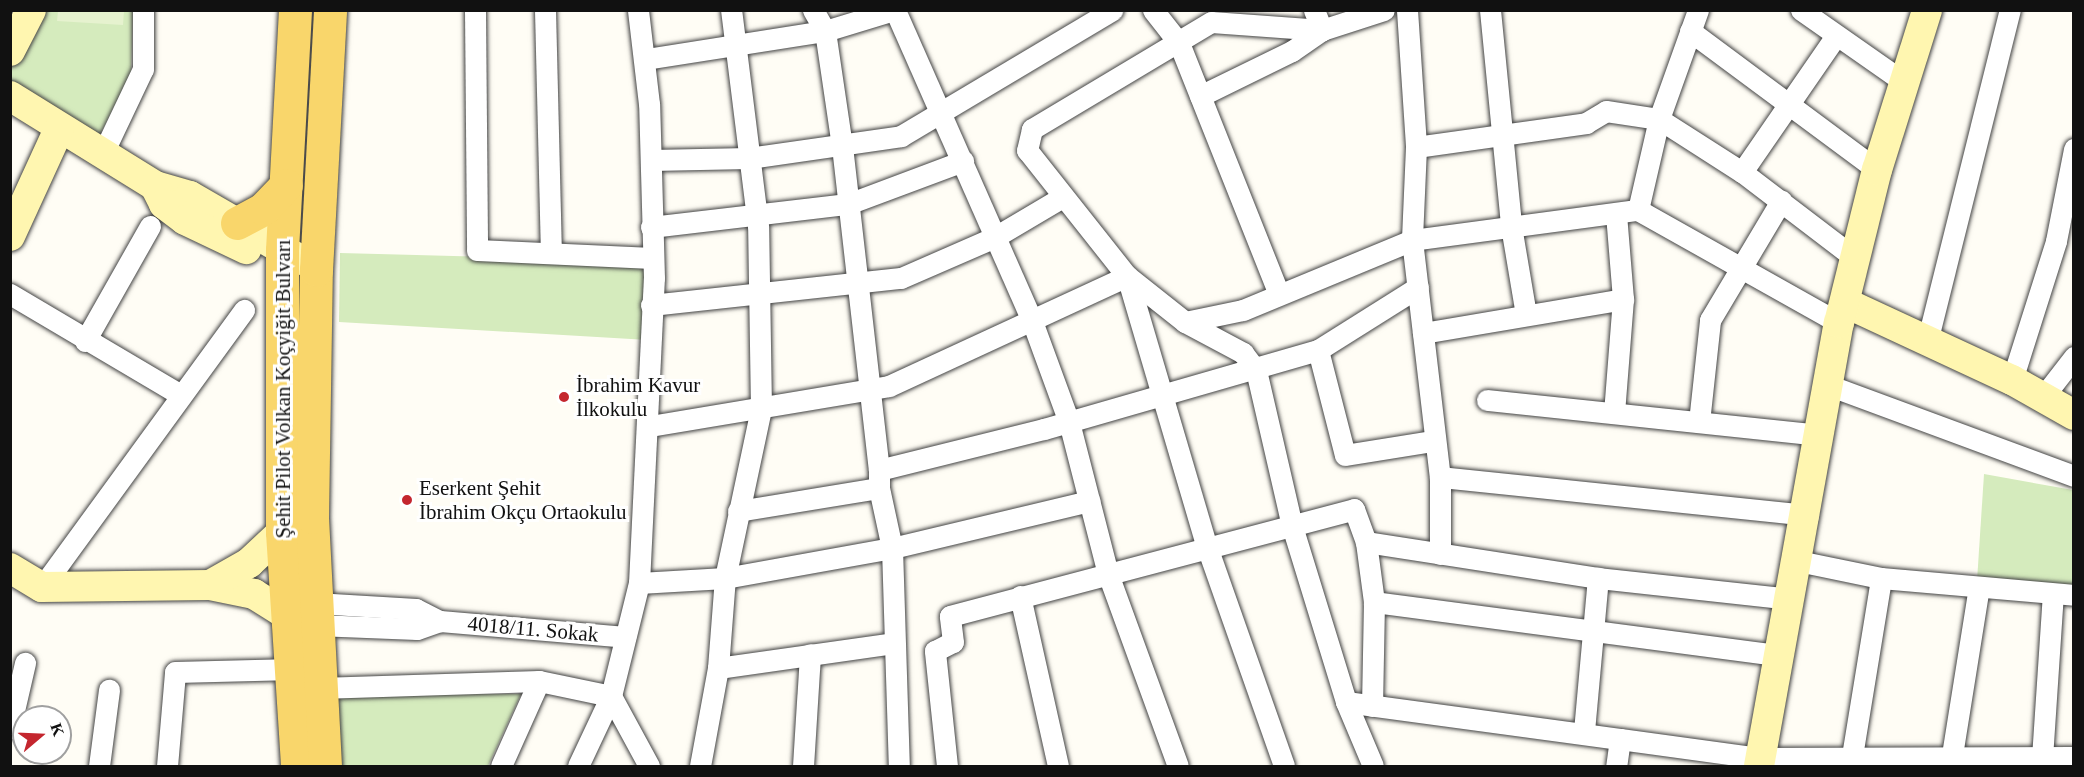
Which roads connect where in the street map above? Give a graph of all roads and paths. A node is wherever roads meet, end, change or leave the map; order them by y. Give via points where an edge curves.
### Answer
1 (31, 10) edge
2 (143, 10) edge
3 (295, 10) edge
4 (330, 10) edge
5 (475, 10) edge
6 (545, 10) edge
7 (638, 10) edge
8 (731, 10) edge
9 (813, 10) edge
10 (894, 10) edge
11 (1112, 10) edge
12 (1153, 10) edge
13 (1384, 10) edge
14 (1407, 10) edge
15 (1490, 10) edge
16 (1698, 10) edge
17 (1927, 10) edge
18 (2010, 10) edge
19 (1809, 13) edge
20 (1210, 16) edge
21 (1318, 20) edge
22 (825, 31) junction
23 (1690, 31) junction
24 (1835, 37) junction
25 (1179, 43) junction
26 (736, 48) junction
27 (10, 51) edge
28 (645, 59) junction
29 (1904, 82) junction
30 (1200, 96) junction
31 (1791, 103) junction
32 (14, 106) edge
33 (940, 111) junction
34 (1659, 119) junction
35 (59, 129) junction
36 (1504, 135) junction
37 (842, 146) junction
38 (1416, 147) junction
39 (2073, 149) edge
40 (104, 151) junction
41 (749, 158) junction
42 (651, 160) junction
43 (963, 161) junction
44 (1877, 170) junction
45 (1742, 172) junction
46 (286, 185) junction
47 (155, 186) junction
48 (1061, 198) junction
49 (1780, 201) junction
50 (848, 204) junction
51 (1638, 210) junction
52 (1616, 213) junction
53 (754, 215) junction
54 (237, 223) junction
55 (150, 226) dead end
56 (1511, 226) junction
57 (651, 227) junction
58 (10, 236) edge
59 (994, 237) junction
60 (1412, 240) junction
61 (551, 250) junction
62 (653, 258) junction
63 (1855, 258) junction
64 (282, 259) junction
65 (1739, 267) junction
66 (316, 270) junction
67 (1127, 276) junction
68 (859, 287) junction
69 (1418, 287) junction
70 (1278, 292) junction
71 (10, 294) edge
72 (762, 295) junction
73 (1623, 299) junction
74 (651, 305) junction
75 (244, 310) dead end
76 (1843, 313) junction
77 (1526, 315) junction
78 (1032, 321) junction
79 (1185, 322) junction
80 (1423, 333) junction
81 (1928, 338) junction
82 (85, 341) junction
83 (1318, 350) junction
84 (2073, 357) edge
85 (1256, 370) junction
86 (2012, 380) junction
87 (870, 386) junction
88 (1828, 386) junction
89 (1163, 391) junction
90 (179, 394) junction
91 (2043, 397) junction
92 (1487, 400) dead end
93 (760, 409) junction
94 (1614, 413) junction
95 (2073, 415) edge
96 (1069, 422) junction
97 (1699, 422) junction
98 (650, 426) junction
99 (1819, 435) junction
100 (1432, 441) junction
101 (2073, 476) edge
102 (1440, 477) junction
103 (879, 479) junction
104 (1089, 501) junction
105 (738, 511) junction
106 (1808, 515) junction
107 (1292, 526) junction
108 (282, 532) junction
109 (1366, 542) junction
110 (892, 548) junction
111 (1207, 548) junction
112 (1440, 554) junction
113 (1798, 561) junction
114 (10, 568) edge
115 (1108, 574) junction
116 (724, 578) junction
117 (1598, 578) junction
118 (1881, 578) junction
119 (639, 583) junction
120 (210, 585) junction
121 (1979, 586) junction
122 (42, 587) junction
123 (2063, 595) edge
124 (1020, 596) junction
125 (1790, 599) junction
126 (1374, 602) junction
127 (307, 615) junction
128 (1593, 630) junction
129 (625, 637) junction
130 (893, 643) junction
131 (810, 654) junction
132 (1778, 655) junction
133 (25, 663) dead end
134 (718, 668) junction
135 (294, 669) junction
136 (539, 681) junction
137 (319, 688) junction
138 (109, 690) dead end
139 (610, 696) junction
140 (1346, 702) junction
141 (1372, 706) junction
142 (10, 728) edge
143 (1584, 731) junction
144 (1620, 739) junction
145 (1952, 755) junction
146 (1852, 756) junction
147 (2073, 757) edge
148 (2042, 758) junction
149 (1759, 762) edge
150 (1878, 762) edge
151 (99, 766) edge
152 (167, 766) edge
153 (297, 766) edge
154 (325, 766) edge
155 (501, 766) edge
156 (579, 766) edge
157 (650, 766) edge
158 (700, 766) edge
159 (803, 766) edge
160 (899, 766) edge
161 (947, 766) edge
162 (1058, 766) edge
163 (1178, 766) edge
164 (1284, 766) edge
165 (1373, 766) edge
166 (1616, 766) edge

1 - 27 street
2 - 40 street via 143,69
3 - 46 main road, Şehit Pilot Volkan Koçyiğit Bulvarı
4 - 66 main road, Şehit Pilot Volkan Koçyiğit Bulvarı
5 - 61 street via 477,250
6 - 61 street
7 - 28 street
8 - 26 street
9 - 22 street
10 - 22 street
10 - 33 street
11 - 33 street
12 - 25 street
13 - 21 street
14 - 38 street
15 - 36 street
16 - 23 street
17 - 29 street
18 - 81 street
19 - 24 street
20 - 21 street
20 - 25 street
21 - 30 street via 1292,51
22 - 26 street
22 - 37 street
23 - 31 street
23 - 34 street
24 - 29 street
24 - 31 street
25 - 30 street
25 - 48 street via 1032,129 1027,150
26 - 28 street
26 - 41 street
28 - 42 street
29 - 44 street
30 - 70 street
31 - 44 street
31 - 45 street
32 - 35 street
33 - 37 street via 901,136
33 - 43 street
34 - 36 street via 1606,111 1586,123
34 - 45 street
34 - 51 street
35 - 40 street
35 - 58 street
36 - 38 street
36 - 56 street
37 - 41 street
37 - 50 street
38 - 60 street
39 - 86 street via 2056,241
40 - 47 street
41 - 42 street
41 - 53 street
42 - 57 street
43 - 50 street
43 - 59 street
44 - 63 street
45 - 49 street
46 - 54 main road via 263,208
46 - 64 main road, Şehit Pilot Volkan Koçyiğit Bulvarı
47 - 54 street via 190,196
47 - 64 street via 164,204 185,220
48 - 59 street
48 - 67 street
49 - 63 street
49 - 65 street
50 - 53 street
50 - 68 street
51 - 52 street
51 - 65 street
52 - 56 street
52 - 73 street
53 - 57 street
53 - 72 street
54 - 64 street
55 - 82 street
56 - 60 street
56 - 77 street
57 - 62 street
59 - 68 street via 901,278
59 - 78 street
60 - 69 street
60 - 70 street
61 - 62 street
62 - 74 street
63 - 76 street
64 - 66 street
64 - 108 main road, Şehit Pilot Volkan Koçyiğit Bulvarı
65 - 76 street
65 - 97 street via 1710,320
66 - 127 main road, Şehit Pilot Volkan Koçyiğit Bulvarı
67 - 78 street
67 - 79 street
67 - 89 street
68 - 72 street
68 - 87 street
69 - 80 street
69 - 83 street
70 - 79 street via 1243,310
71 - 82 street
72 - 74 street
72 - 93 street
73 - 77 street
73 - 94 street
74 - 98 street
75 - 90 street
76 - 81 street
76 - 88 street
77 - 80 street
78 - 87 street via 889,386
78 - 96 street
79 - 85 street via 1243,353
80 - 100 street
81 - 86 street
82 - 90 street
83 - 85 street
83 - 100 street via 1345,455
84 - 91 street
85 - 89 street
85 - 107 street
86 - 91 street
87 - 93 street
87 - 103 street
88 - 99 street
88 - 101 street
89 - 96 street
89 - 111 street
90 - 122 street via 148,447
91 - 95 street
92 - 94 street
93 - 98 street
93 - 105 street
94 - 97 street
96 - 103 street
96 - 104 street
97 - 99 street
98 - 119 street
99 - 106 street
100 - 102 street
102 - 106 street
102 - 112 street
103 - 105 street
103 - 110 street
104 - 110 street
104 - 115 street
105 - 116 street
106 - 113 street
107 - 109 street via 1354,509
107 - 111 street
107 - 140 street
108 - 120 street via 249,563
108 - 127 main road, Şehit Pilot Volkan Koçyiğit Bulvarı
109 - 112 street
109 - 126 street
110 - 116 street
110 - 130 street
111 - 115 street
111 - 164 street
112 - 117 street
113 - 118 street
113 - 125 street
114 - 122 street
115 - 124 street
115 - 163 street
116 - 119 street
116 - 134 street
117 - 125 street
117 - 128 street
118 - 121 street
118 - 146 street
119 - 129 street
120 - 122 street
120 - 127 street via 254,594
121 - 123 street
121 - 145 street
123 - 148 street
124 - 161 street via 951,616 953,642 935,651
124 - 162 street
125 - 132 street
126 - 128 street
126 - 141 street
127 - 129 street, 4018/11. Sokak via 417,629 440,621
127 - 135 main road, Şehit Pilot Volkan Koçyiğit Bulvarı
127 - 137 main road, Şehit Pilot Volkan Koçyiğit Bulvarı
128 - 132 street
128 - 143 street
129 - 139 street
130 - 131 street
130 - 160 street
131 - 134 street
131 - 159 street
132 - 149 street
133 - 142 street
134 - 158 street
135 - 152 street via 176,672
135 - 153 main road, Şehit Pilot Volkan Koçyiğit Bulvarı
136 - 137 street
136 - 139 street
136 - 155 street
137 - 154 main road, Şehit Pilot Volkan Koçyiğit Bulvarı
138 - 151 street
139 - 156 street
139 - 157 street
140 - 141 street
140 - 165 street
141 - 143 street
143 - 144 street
144 - 149 street
144 - 166 street
145 - 148 street
145 - 150 street
146 - 149 street
146 - 150 street
147 - 148 street

